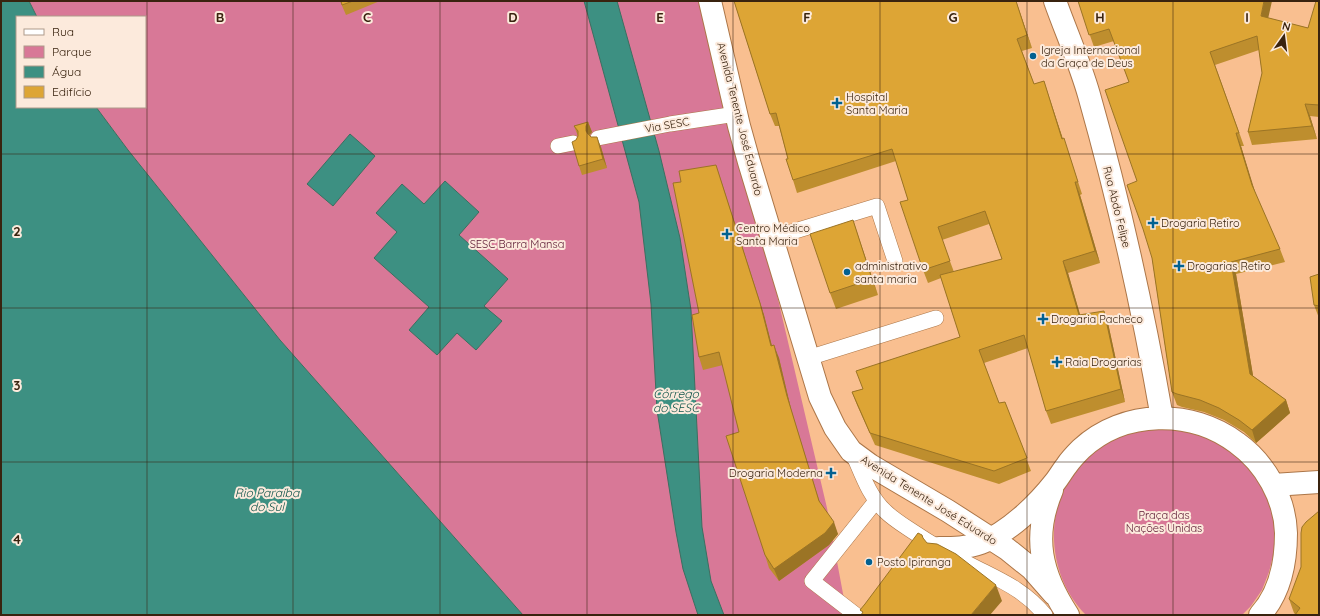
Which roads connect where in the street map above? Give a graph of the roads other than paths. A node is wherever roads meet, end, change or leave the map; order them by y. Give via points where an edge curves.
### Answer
1 (710, 1) edge
2 (1055, 1) edge
3 (736, 114) junction
4 (598, 138) edge
5 (573, 143) edge
6 (558, 146) dead end
7 (772, 238) junction
8 (895, 260) dead end
9 (936, 318) dead end
10 (808, 358) junction
11 (1162, 418) junction
12 (851, 451) junction
13 (1056, 482) junction
14 (1319, 482) edge
15 (1273, 485) junction
16 (876, 501) junction
17 (991, 539) junction
18 (939, 548) junction
19 (1054, 594) junction
20 (863, 613) edge
21 (1045, 615) edge
22 (1068, 615) edge
23 (1260, 615) edge

1 - 3 main road, Avenida Tenente José Eduardo
2 - 11 main road, Rua Abdo Felipe via 1089,94 1152,358
3 - 4 lane, Via SESC
3 - 7 main road, Avenida Tenente José Eduardo
5 - 6 lane
7 - 8 lane via 877,206
7 - 10 main road, Avenida Tenente José Eduardo
9 - 10 lane
10 - 12 main road, Avenida Tenente José Eduardo via 820,397 835,428
11 - 13 main road via 1133,422 1100,435 1068,464
11 - 15 main road via 1185,420 1207,426 1227,436 1245,449 1261,466
12 - 16 lane
12 - 17 main road, Avenida Tenente José Eduardo
13 - 17 main road via 1023,517
13 - 19 main road via 1044,512 1041,544 1047,576
14 - 15 main road
15 - 23 main road via 1286,528 1286,550 1282,572 1274,593
16 - 18 lane via 916,542
16 - 20 lane via 812,581
17 - 18 main road via 968,546
17 - 19 main road, Avenida Tenente José Eduardo via 1032,569
18 - 21 lane via 1020,590
19 - 22 main road

